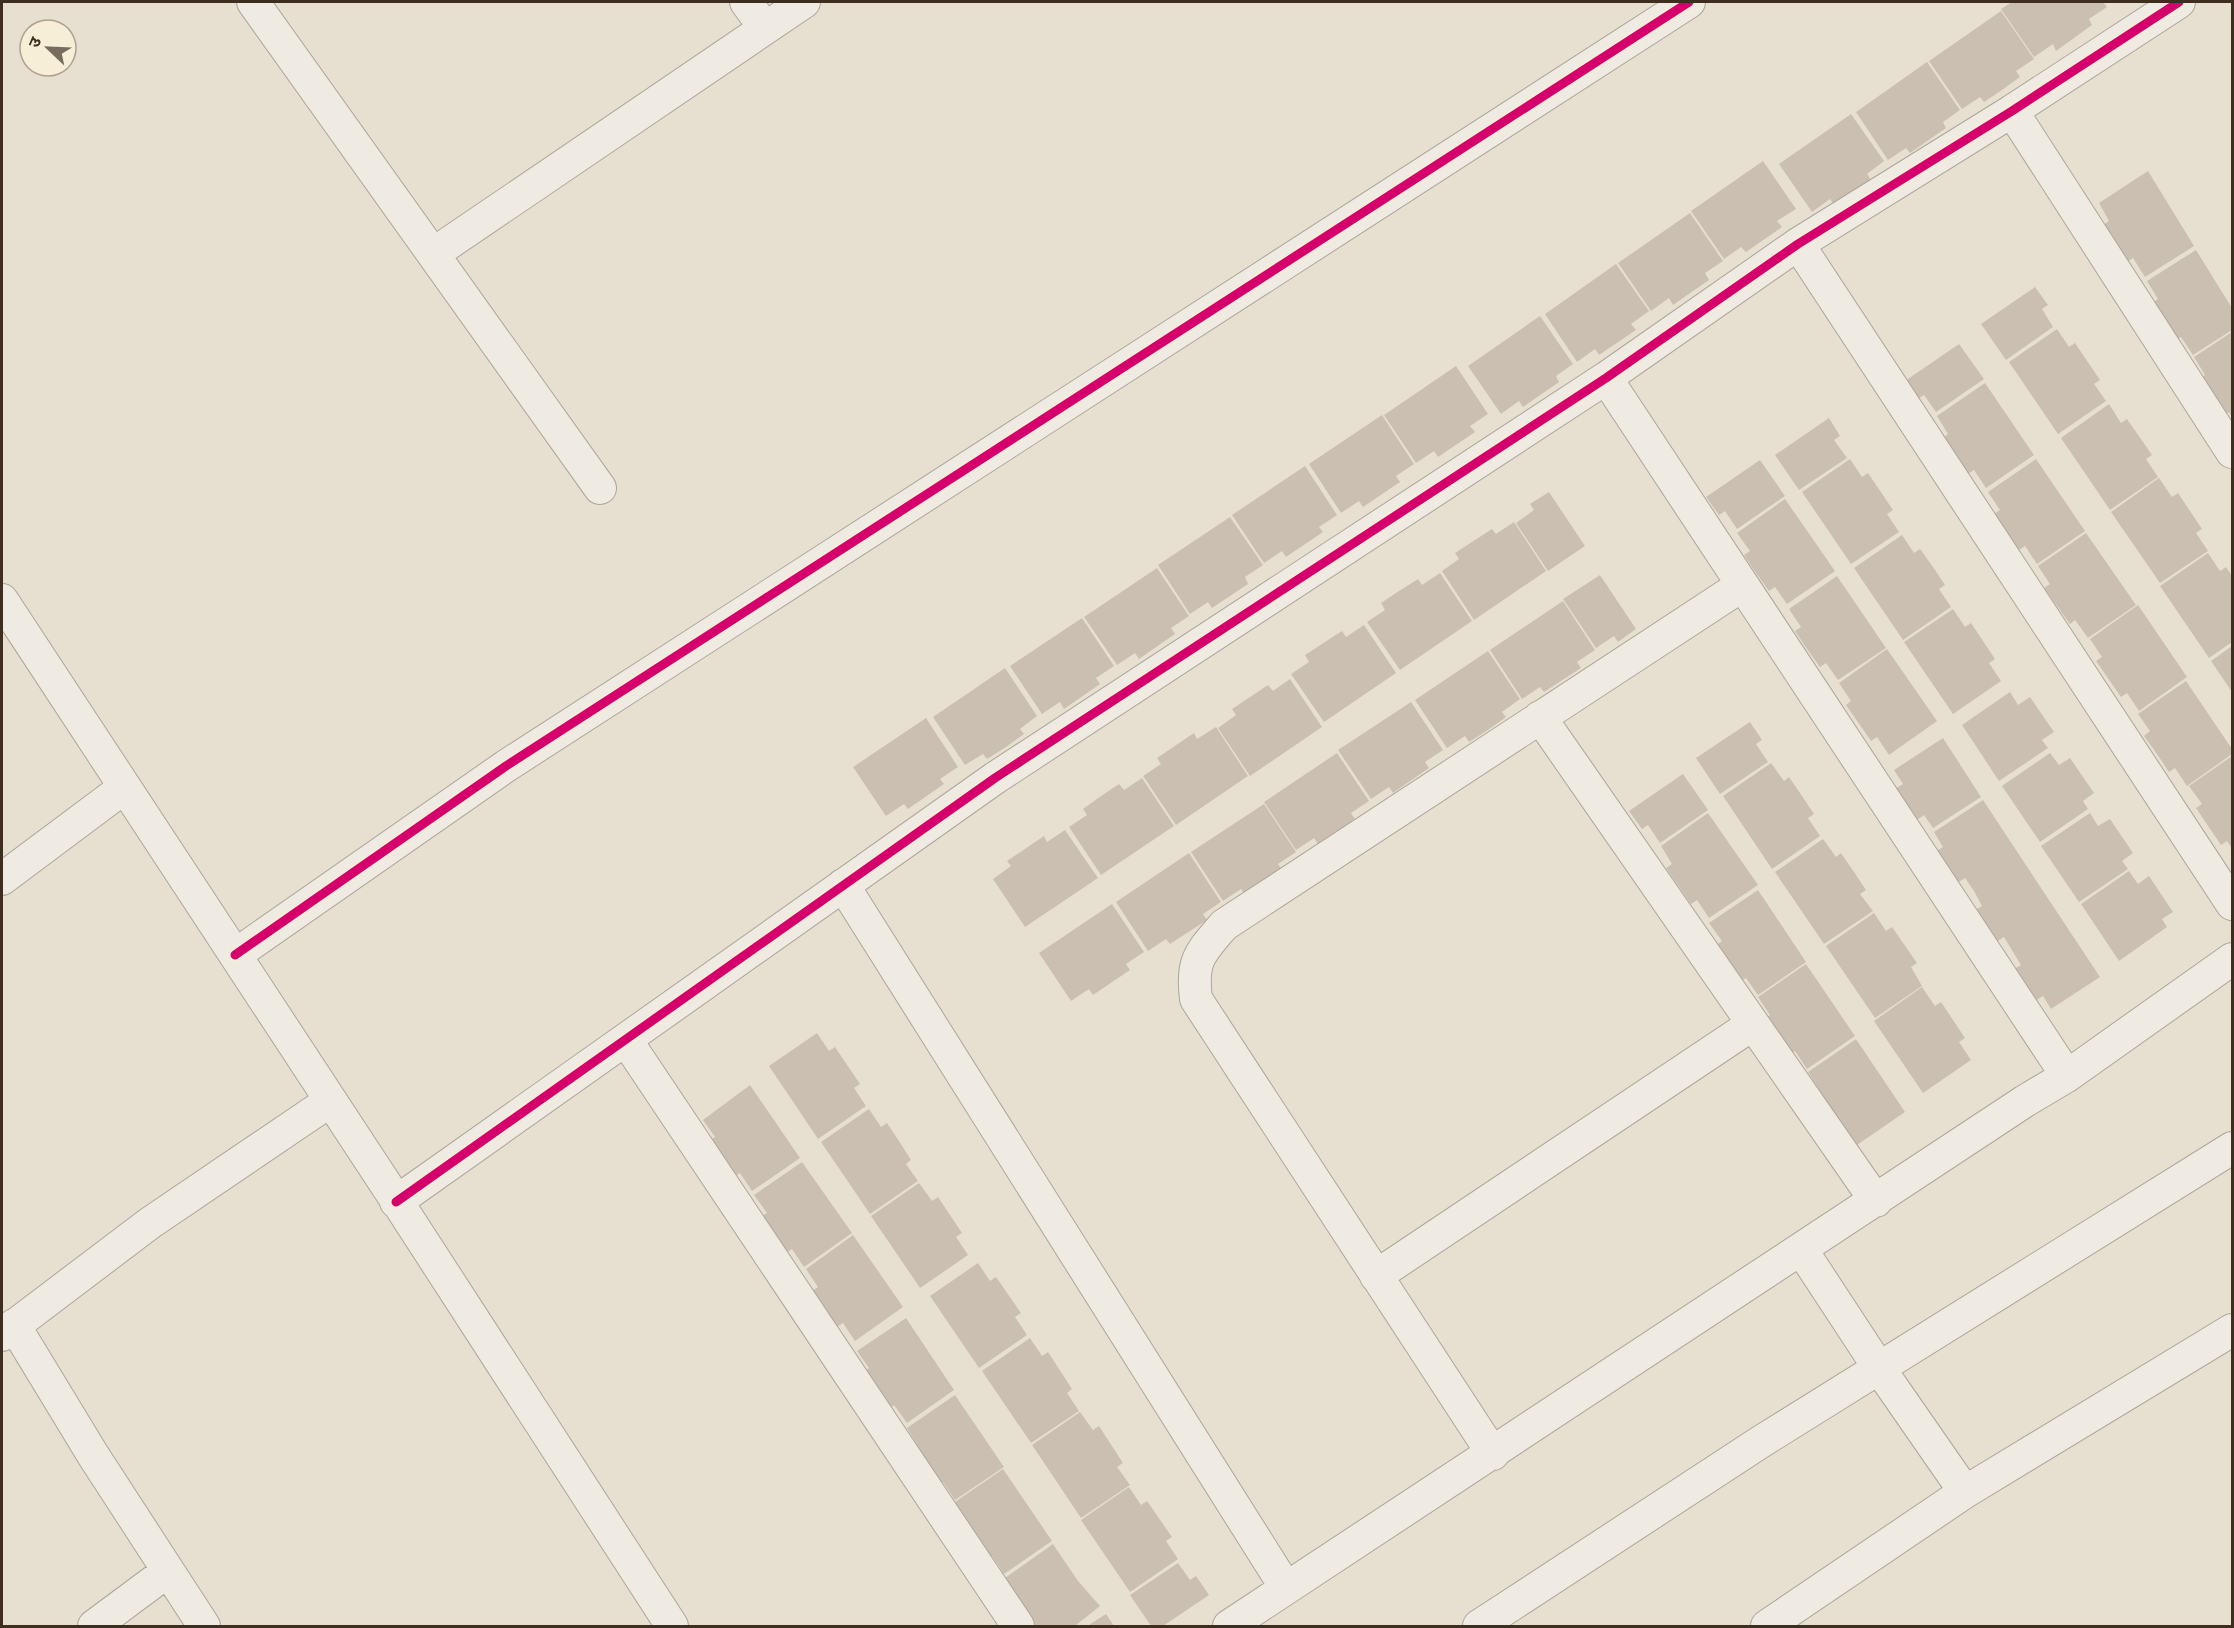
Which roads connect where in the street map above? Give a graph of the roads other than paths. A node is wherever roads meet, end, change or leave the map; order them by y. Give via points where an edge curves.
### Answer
1 (253, 2) edge
2 (746, 2) edge
3 (804, 2) edge
4 (1689, 2) edge
5 (2179, 2) edge
6 (765, 28) junction
7 (2012, 111) junction
8 (1798, 244) junction
9 (433, 254) junction
10 (1606, 378) junction
11 (2232, 452) edge
12 (600, 488) dead end
13 (1741, 586) junction
14 (2, 600) edge
15 (1540, 717) junction
16 (124, 787) junction
17 (2, 879) edge
18 (843, 885) junction
19 (2232, 904) edge
20 (235, 956) junction
21 (2232, 959) edge
22 (1753, 1024) junction
23 (626, 1040) junction
24 (2067, 1076) junction
25 (330, 1101) junction
26 (2232, 1148) edge
27 (1875, 1201) junction
28 (396, 1202) junction
29 (1801, 1249) junction
30 (1377, 1276) junction
31 (2232, 1329) edge
32 (8, 1330) edge
33 (1879, 1368) junction
34 (1493, 1454) junction
35 (1965, 1492) junction
36 (168, 1571) junction
37 (1286, 1588) junction
38 (94, 1626) edge
39 (204, 1626) edge
40 (672, 1626) edge
41 (1018, 1626) edge
42 (1229, 1626) edge
43 (1479, 1626) edge
44 (1767, 1626) edge

1 - 9 street
2 - 6 street
3 - 6 street
4 - 20 street via 507,766
5 - 7 street
6 - 9 street
7 - 8 street
7 - 11 street
8 - 10 street
8 - 19 street
9 - 12 street
10 - 13 street
10 - 18 street via 994,778
13 - 15 street
13 - 24 street
14 - 16 street
15 - 22 street
15 - 30 street via 1224,925 1200,953 1193,976 1196,999
16 - 17 street
16 - 20 street
18 - 23 street
18 - 37 street
20 - 25 street
21 - 24 street
22 - 27 street
22 - 30 street
23 - 28 street
23 - 41 street
24 - 27 street
25 - 28 street
25 - 32 street via 150,1223
26 - 33 street
27 - 29 street
28 - 40 street
29 - 33 street
29 - 34 street
30 - 34 street
31 - 35 street
32 - 36 street
33 - 35 street
33 - 43 street
34 - 37 street
35 - 44 street
36 - 38 street
36 - 39 street
37 - 42 street

